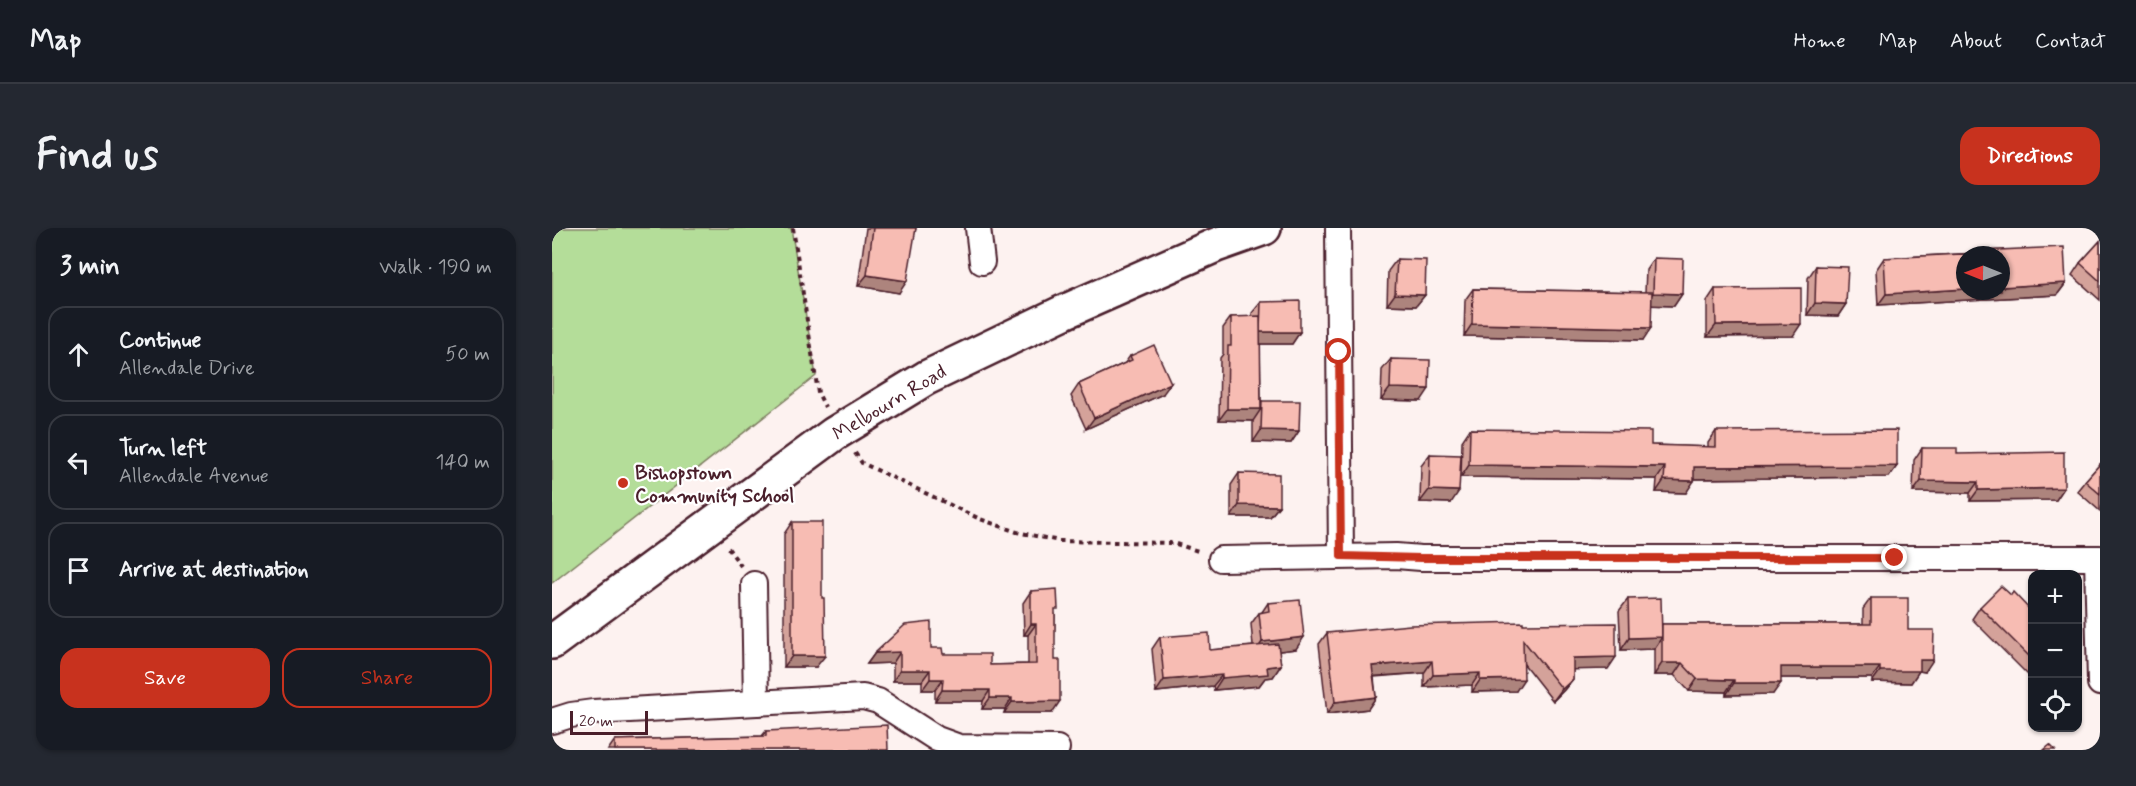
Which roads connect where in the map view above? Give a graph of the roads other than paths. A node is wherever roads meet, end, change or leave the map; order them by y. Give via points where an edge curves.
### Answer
1 (978, 228) edge
2 (1264, 228) edge
3 (1338, 228) edge
4 (982, 262) dead end
5 (1341, 556) junction
6 (2098, 558) edge
7 (1221, 559) road end
8 (754, 584) road end
9 (552, 642) edge
10 (2100, 683) edge
11 (756, 703) junction
12 (552, 721) edge
13 (1058, 748) dead end

1 - 4 street
2 - 9 street, Melbourn Road via 1216,245 926,378 839,430
3 - 5 street
5 - 6 street
5 - 7 street
6 - 10 street
8 - 11 street
11 - 12 street via 593,712
11 - 13 street via 863,697 878,701 943,742 959,747

